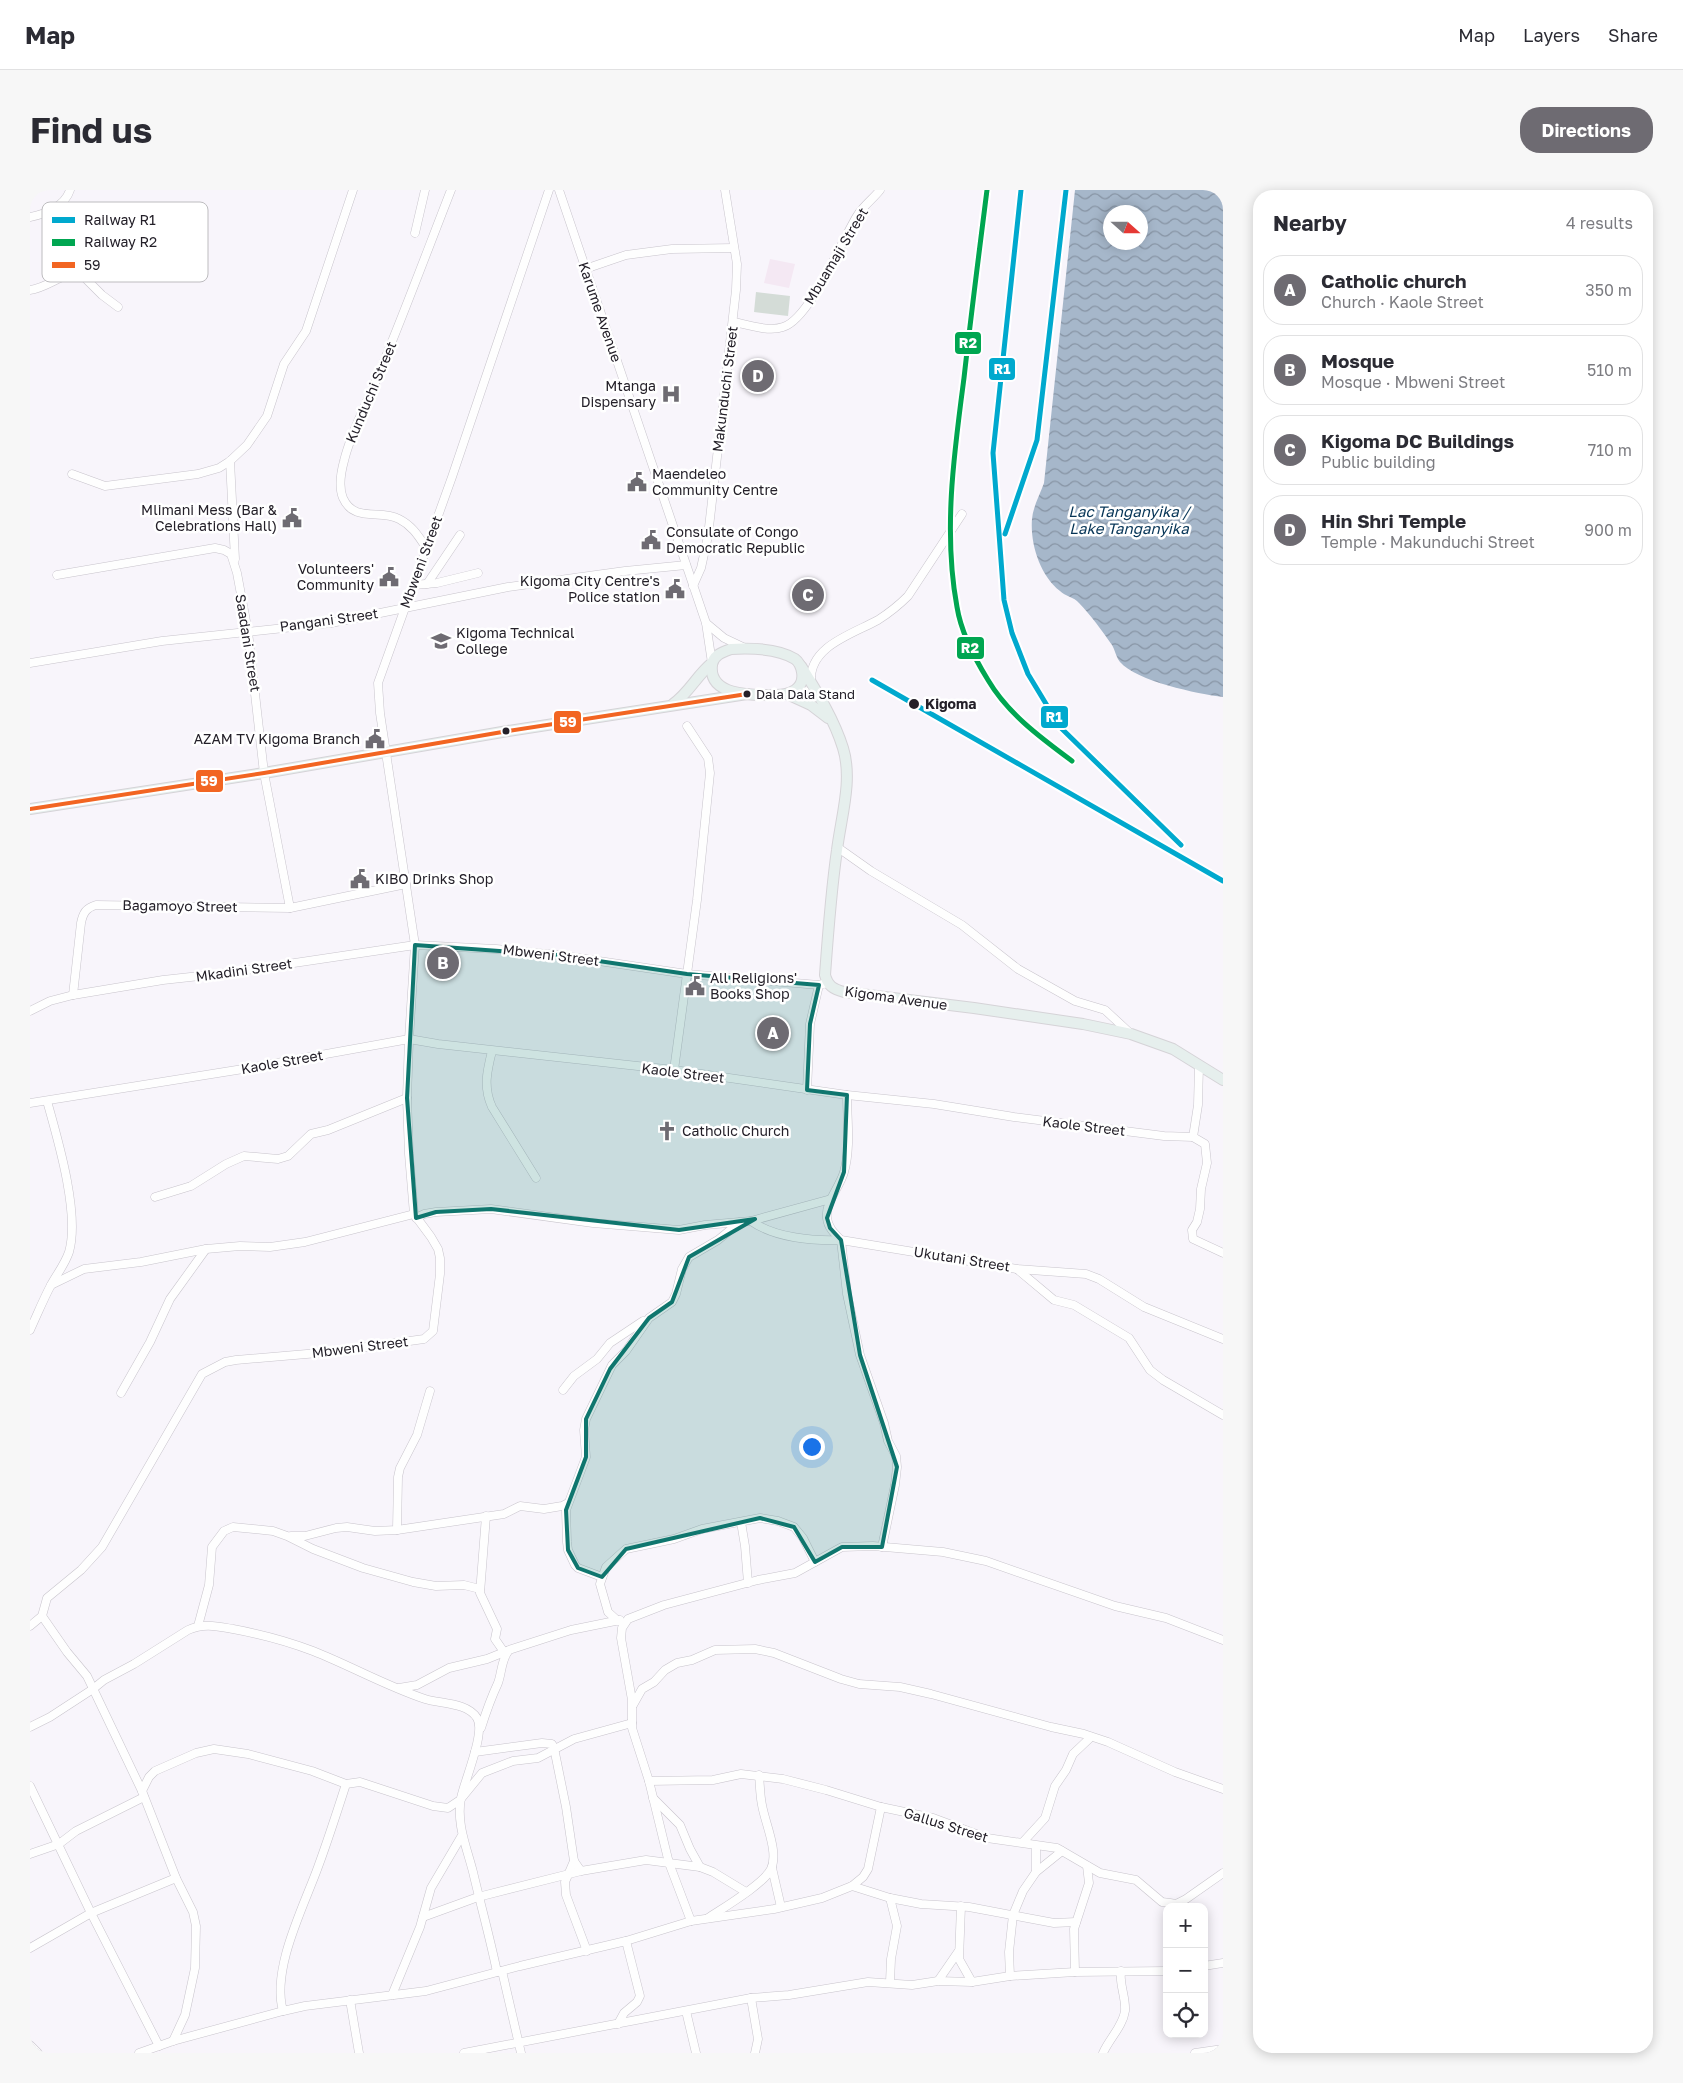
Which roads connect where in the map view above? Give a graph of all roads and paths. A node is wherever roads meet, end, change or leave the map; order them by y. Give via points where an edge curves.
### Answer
1 (70, 190) edge
2 (353, 190) edge
3 (425, 190) edge
4 (451, 190) edge
5 (549, 190) edge
6 (559, 190) edge
7 (725, 190) edge
8 (880, 190) edge
9 (63, 202) edge
10 (415, 233) dead end
11 (734, 248) junction
12 (585, 269) junction
13 (54, 282) edge
14 (89, 282) edge
15 (30, 290) edge
16 (118, 307) dead end
17 (734, 322) junction
18 (230, 461) junction
19 (72, 474) dead end
20 (962, 514) dead end
21 (460, 535) dead end
22 (427, 549) junction
23 (686, 564) junction
24 (236, 573) junction
25 (478, 573) dead end
26 (57, 575) dead end
27 (414, 584) junction
28 (427, 584) junction
29 (693, 586) junction
30 (405, 607) junction
31 (706, 623) junction
32 (248, 632) junction
33 (748, 649) junction
34 (30, 663) edge
35 (712, 664) junction
36 (801, 666) junction
37 (811, 683) junction
38 (747, 694) junction
39 (786, 694) junction
40 (672, 705) junction
41 (831, 720) junction
42 (687, 726) dead end
43 (386, 753) junction
44 (264, 773) junction
45 (30, 808) edge
46 (837, 847) junction
47 (406, 884) junction
48 (290, 908) junction
49 (415, 944) junction
50 (687, 974) junction
51 (823, 984) junction
52 (73, 995) junction
53 (30, 1010) edge
54 (1131, 1034) junction
55 (409, 1039) junction
56 (492, 1051) junction
57 (1199, 1066) junction
58 (674, 1070) junction
59 (1223, 1080) edge
60 (806, 1090) junction
61 (847, 1095) junction
62 (407, 1098) junction
63 (48, 1102) junction
64 (30, 1103) edge
65 (1193, 1137) junction
66 (536, 1178) dead end
67 (155, 1197) dead end
68 (831, 1199) junction
69 (415, 1216) junction
70 (751, 1221) junction
71 (740, 1222) junction
72 (842, 1240) junction
73 (206, 1249) junction
74 (1223, 1253) edge
75 (1017, 1268) junction
76 (51, 1286) junction
77 (649, 1318) junction
78 (30, 1330) edge
79 (1223, 1339) edge
80 (563, 1390) dead end
81 (430, 1391) dead end
82 (121, 1393) dead end
83 (1223, 1414) edge
84 (568, 1503) junction
85 (486, 1516) junction
86 (740, 1522) junction
87 (397, 1530) junction
88 (287, 1536) junction
89 (882, 1547) junction
90 (815, 1562) junction
91 (602, 1577) junction
92 (748, 1583) junction
93 (480, 1588) junction
94 (42, 1616) junction
95 (628, 1619) junction
96 (618, 1621) junction
97 (30, 1626) edge
98 (198, 1626) junction
99 (1223, 1640) edge
100 (507, 1651) junction
101 (398, 1688) junction
102 (93, 1689) junction
103 (633, 1705) junction
104 (632, 1723) junction
105 (30, 1727) edge
106 (478, 1734) junction
107 (1091, 1737) junction
108 (554, 1748) junction
109 (475, 1752) junction
110 (759, 1775) junction
111 (649, 1781) junction
112 (346, 1784) junction
113 (30, 1786) edge
114 (1223, 1789) edge
115 (143, 1794) junction
116 (653, 1798) junction
117 (460, 1800) junction
118 (881, 1807) junction
119 (461, 1837) junction
120 (1023, 1842) junction
121 (59, 1844) junction
122 (1036, 1846) junction
123 (1062, 1851) junction
124 (30, 1854) edge
125 (574, 1861) junction
126 (669, 1863) junction
127 (700, 1866) junction
128 (1087, 1866) junction
129 (772, 1868) junction
130 (581, 1871) junction
131 (1036, 1872) junction
132 (1223, 1873) edge
133 (569, 1874) junction
134 (176, 1878) junction
135 (852, 1886) junction
136 (746, 1892) junction
137 (478, 1897) junction
138 (890, 1898) junction
139 (961, 1906) junction
140 (781, 1907) junction
141 (91, 1913) junction
142 (1013, 1915) junction
143 (423, 1917) junction
144 (706, 1919) junction
145 (692, 1920) junction
146 (1076, 1922) junction
147 (626, 1942) junction
148 (30, 1948) edge
149 (587, 1951) junction
150 (958, 1952) junction
151 (1223, 1963) edge
152 (1208, 1965) edge
153 (500, 1971) junction
154 (1121, 1971) junction
155 (1075, 1972) junction
156 (1163, 1972) edge
157 (1010, 1976) junction
158 (938, 1981) junction
159 (890, 1982) junction
160 (972, 1982) junction
161 (392, 1995) junction
162 (751, 1998) junction
163 (350, 2000) junction
164 (284, 2010) junction
165 (686, 2011) junction
166 (618, 2024) junction
167 (173, 2041) junction
168 (518, 2043) junction
169 (30, 2045) edge
170 (159, 2046) junction
171 (1223, 2049) edge
172 (38, 2053) edge
173 (139, 2053) edge
174 (359, 2053) edge
175 (464, 2053) edge
176 (521, 2053) edge
177 (696, 2053) edge
178 (754, 2053) edge
179 (1103, 2053) edge
180 (1195, 2053) edge

1 - 9 street
2 - 18 street via 306,331 284,364 263,423 247,446
3 - 10 street
4 - 22 street, Kunduchi Street via 386,358 352,434 340,484 342,497 350,508 362,514 399,519 414,529
5 - 22 street, Mbweni Street
6 - 12 street, Karume Avenue
7 - 11 street, Makunduchi Street
8 - 17 street, Mbuamaji Street via 858,215 830,268 791,324 772,329
11 - 12 street via 672,249 626,255
11 - 17 street, Makunduchi Street via 737,264
12 - 23 street, Karume Avenue
13 - 15 street
14 - 16 street
17 - 29 street, Makunduchi Street via 708,536
18 - 19 street via 198,474 105,486
18 - 24 street
20 - 37 street via 908,596 878,619 822,652 812,667
21 - 28 street
22 - 27 street, Mbweni Street
23 - 29 street, Karume Avenue
23 - 30 street, Pangani Street via 508,587
24 - 26 street, Saadani Street via 231,554 215,548
24 - 32 street, Saadani Street
25 - 28 street
27 - 28 street
27 - 30 street, Mbweni Street
29 - 31 street, Karume Avenue
30 - 32 street, Pangani Street via 331,623
30 - 43 street, Mbweni Street via 378,683
31 - 33 street via 724,638
31 - 35 street, Karume Avenue
32 - 34 street, Pangani Street via 162,641
32 - 44 street, Saadani Street
33 - 35 main road via 725,651 718,654
33 - 36 main road via 788,656
35 - 38 main road via 717,684 727,690
35 - 40 main road
36 - 37 main road, Kigoma Avenue
36 - 39 main road via 801,684
37 - 41 main road, Kigoma Avenue
38 - 39 main road
38 - 40 main road
39 - 41 main road via 811,705
40 - 43 main road
41 - 46 main road, Kigoma Avenue via 843,749 846,768 846,792
42 - 50 street via 708,758 710,773
43 - 44 main road
43 - 47 street, Mbweni Street
44 - 45 main road
44 - 48 street, Saadani Street
46 - 51 main road, Kigoma Avenue
46 - 54 street via 962,925 1018,969 1075,1001 1106,1010
47 - 48 street, Bagamoyo Street
47 - 49 street, Mbweni Street
48 - 52 street, Bagamoyo Street via 88,907 81,923
49 - 50 street, Mbweni Street via 558,954
49 - 52 street, Mkadini Street
49 - 55 street, Mbweni Street
50 - 51 street, Mbweni Street
50 - 58 street
51 - 54 main road, Kigoma Avenue via 844,992 1000,1012
51 - 60 street via 810,1024
52 - 53 street
54 - 57 main road, Kigoma Avenue via 1173,1049
55 - 56 street, Kaole Street
55 - 62 street, Mbweni Street
55 - 63 street, Kaole Street
56 - 58 street, Kaole Street
56 - 66 street via 485,1085 487,1096
57 - 59 main road, Kigoma Avenue
57 - 65 street
58 - 60 street, Kaole Street
60 - 61 street, Kaole Street
61 - 65 street, Kaole Street via 1164,1136
61 - 68 street via 844,1172
62 - 67 street via 311,1134 288,1156 278,1159 244,1156 191,1186
62 - 69 street, Mbweni Street
63 - 64 street, Kaole Street
63 - 76 street via 70,1201 73,1230 69,1252
65 - 74 street via 1205,1144 1207,1163 1200,1189 1200,1209 1191,1235 1193,1239
68 - 70 street
68 - 72 street via 827,1218 830,1228
69 - 71 street via 491,1209 593,1223 679,1230
69 - 73 street via 305,1242 270,1247
69 - 94 street, Mbweni Street via 431,1237 440,1258 430,1335 424,1339 330,1352 236,1360 205,1372 102,1546 81,1570 47,1598
70 - 71 street
70 - 72 street, Ukutani Street via 768,1230 793,1236
71 - 77 street via 689,1257 672,1302
72 - 75 street, Ukutani Street
72 - 89 street via 847,1294 858,1349 897,1462
73 - 76 street via 84,1269
73 - 82 street via 170,1299
75 - 79 street, Ukutani Street via 1086,1274 1144,1307
75 - 83 street via 1054,1300 1074,1305 1129,1338 1150,1370
76 - 78 street
77 - 80 street via 614,1339
77 - 84 street via 610,1369 586,1418 586,1457
81 - 87 street via 417,1435 398,1476
84 - 85 street via 544,1509 520,1506 504,1514
84 - 91 street via 565,1517 572,1560 578,1568
85 - 87 street
85 - 93 street
86 - 90 street via 760,1518 794,1527 804,1538
86 - 91 street via 626,1549 606,1567
86 - 92 street
87 - 88 street via 347,1527 305,1536
88 - 93 street via 313,1549 397,1578 425,1584
88 - 98 street via 250,1528 233,1527 224,1531 211,1551 209,1585
89 - 90 street via 842,1547
89 - 99 street via 943,1552 986,1561 1115,1606 1166,1618
90 - 92 street via 795,1573
91 - 96 street via 600,1584 605,1605
92 - 95 street via 664,1605
93 - 100 street via 497,1629 495,1639
94 - 97 street, Mbweni Street
94 - 102 street via 82,1668
95 - 96 street
95 - 103 street via 622,1628 621,1638
96 - 100 street via 571,1630
98 - 101 street via 255,1633 302,1647
98 - 102 street
100 - 101 street via 449,1668 417,1685
100 - 106 street
101 - 106 street via 466,1710 477,1718
102 - 105 street
102 - 115 street
103 - 104 street
103 - 107 street via 642,1689 678,1663 716,1650 755,1649 859,1684 900,1687 931,1694
104 - 108 street
104 - 111 street
106 - 109 street
107 - 114 street
107 - 120 street via 1073,1754 1055,1786 1045,1818
108 - 109 street via 552,1744 542,1743
108 - 117 street via 538,1758 513,1761 482,1773
108 - 125 street
109 - 117 street
110 - 111 street, Gallus Street
110 - 118 street, Gallus Street
110 - 129 street via 774,1860
111 - 116 street
112 - 115 street via 248,1754 214,1749 196,1753 155,1771 149,1777
112 - 117 street via 360,1782 441,1808 453,1806
112 - 164 street via 284,1962 281,2003
113 - 121 street
115 - 121 street
115 - 134 street
116 - 126 street
116 - 127 street via 680,1825
117 - 119 street
118 - 120 street, Gallus Street via 933,1818 987,1838
118 - 135 street via 868,1869
119 - 137 street
119 - 143 street via 435,1878
120 - 122 street, Gallus Street
121 - 124 street
121 - 141 street
122 - 123 street, Gallus Street
122 - 131 street
123 - 128 street, Gallus Street
123 - 131 street
125 - 130 street
125 - 133 street
126 - 127 street
126 - 130 street via 646,1860
126 - 145 street
127 - 136 street
128 - 132 street, Gallus Street via 1113,1877 1136,1880 1162,1902 1176,1904
128 - 146 street via 1089,1883
129 - 136 street
129 - 140 street
130 - 133 street
131 - 142 street via 1023,1891
133 - 137 street
133 - 149 street via 565,1882 566,1895
134 - 141 street
134 - 167 street via 193,1912 197,1942 189,2001
135 - 138 street
135 - 140 street via 822,1898
136 - 144 street
137 - 143 street
137 - 153 street
138 - 139 street
138 - 159 street via 897,1926
139 - 142 street
139 - 150 street
140 - 144 street
141 - 148 street
141 - 170 street
142 - 146 street via 1054,1924
142 - 157 street
143 - 161 street
144 - 145 street
145 - 147 street
146 - 155 street
147 - 149 street
147 - 166 street via 640,1996
149 - 153 street
150 - 158 street
150 - 160 street
151 - 152 street
153 - 161 street via 426,1991
153 - 168 street
154 - 155 street
154 - 156 street
154 - 179 street via 1125,2010
155 - 157 street
157 - 160 street
158 - 159 street via 912,1985
158 - 160 street
159 - 162 street via 868,1982
161 - 163 street
162 - 165 street
162 - 178 street via 758,2039
163 - 164 street
163 - 174 street
164 - 167 street
165 - 166 street
165 - 177 street
166 - 168 street
167 - 170 street
168 - 175 street
168 - 176 street
169 - 172 street
170 - 173 street
171 - 180 street

